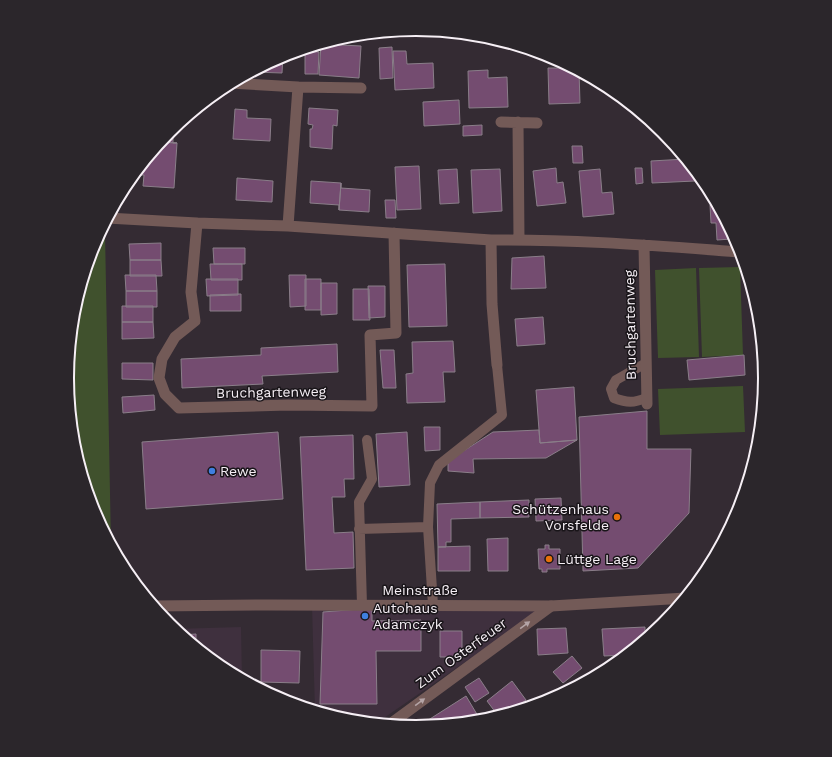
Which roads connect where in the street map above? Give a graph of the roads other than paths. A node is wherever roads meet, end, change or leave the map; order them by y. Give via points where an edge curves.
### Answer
1 (242, 84) edge
2 (298, 87) junction
3 (361, 88) dead end
4 (501, 122) dead end
5 (518, 122) junction
6 (537, 123) dead end
7 (113, 218) edge
8 (197, 223) junction
9 (288, 226) junction
10 (394, 233) junction
11 (491, 240) junction
12 (519, 240) junction
13 (644, 245) junction
14 (734, 251) edge
15 (646, 363) junction
16 (497, 365) joint
17 (647, 401) joint
18 (367, 440) dead end
19 (428, 527) junction
20 (360, 529) junction
21 (679, 598) edge
22 (362, 605) junction
23 (433, 605) junction
24 (160, 606) edge
25 (551, 606) junction
26 (396, 720) edge

1 - 2 street
2 - 3 street
2 - 9 street
4 - 5 street
5 - 6 street
5 - 12 street
7 - 8 street
8 - 9 street
8 - 10 street, Bruchgartenweg via 191,292 195,320 174,337 162,359 159,378 165,394 179,408 372,406 370,335 396,333
9 - 10 street
10 - 11 street
11 - 12 street
11 - 16 street via 492,304
12 - 13 street
13 - 14 street
13 - 15 street, Bruchgartenweg
15 - 17 street, Bruchgartenweg
15 - 17 lane via 616,380 610,389 614,398 625,403
16 - 19 lane via 502,415 439,465 430,483
18 - 20 lane via 372,479 358,502
19 - 20 lane
19 - 23 lane
20 - 22 lane
21 - 25 street, Meinstraße
22 - 23 street, Meinstraße
22 - 24 street, Meinstraße
23 - 25 street, Meinstraße
26 -> 25 street, Zum Osterfeuer

